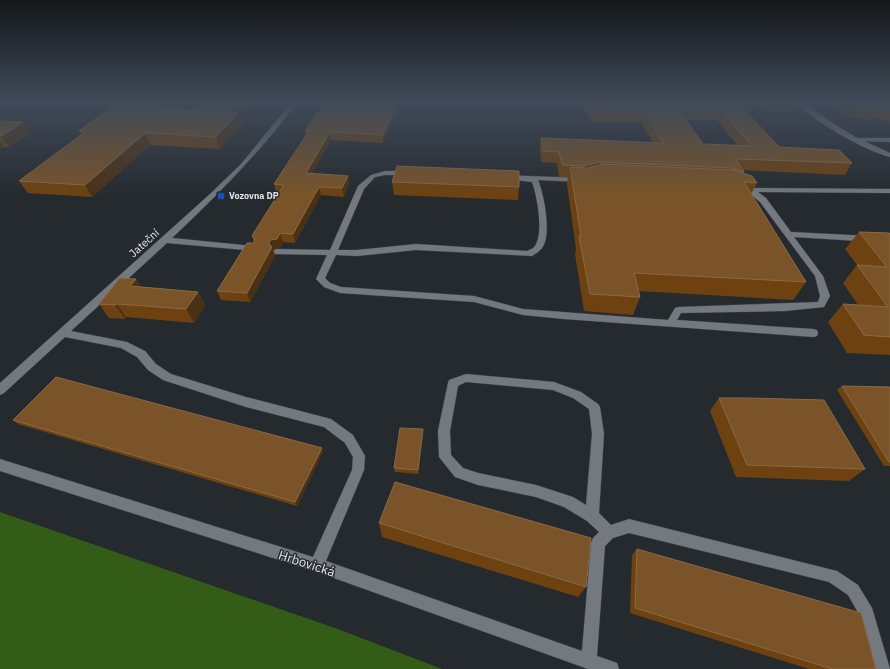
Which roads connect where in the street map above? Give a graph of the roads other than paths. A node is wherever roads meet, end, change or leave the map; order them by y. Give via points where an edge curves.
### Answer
1 (268, 134) edge
2 (847, 134) edge
3 (855, 139) junction
4 (890, 140) edge
5 (890, 155) edge
6 (414, 173) edge
7 (494, 176) edge
8 (522, 178) junction
9 (591, 180) edge
10 (733, 184) edge
11 (751, 190) junction
12 (890, 191) edge
13 (788, 234) junction
14 (165, 240) junction
15 (890, 240) edge
16 (253, 249) edge
17 (277, 252) dead end
18 (332, 253) junction
19 (670, 324) junction
20 (63, 333) junction
21 (813, 333) dead end
22 (0, 390) edge
23 (0, 465) edge
24 (592, 516) junction
25 (609, 532) junction
26 (317, 565) junction
27 (589, 661) junction
28 (611, 669) edge
29 (883, 669) edge

1 - 14 street, Jateční via 213,196
2 - 3 street
3 - 4 street
3 - 5 street
6 - 18 street via 386,173 373,176 361,188
7 - 8 street
8 - 9 street
8 - 18 street via 535,181 540,194 543,232 539,247 529,254 416,247
10 - 11 street
11 - 12 street
11 - 13 street via 763,200
13 - 15 street
13 - 19 street via 819,276 825,296 821,305 678,310
14 - 16 street
14 - 20 street, Jateční
17 - 18 street
18 - 19 street via 320,279 340,290 474,299 523,312
19 - 21 street
20 - 22 street, Jateční
20 - 26 street via 123,345 141,354 152,367 167,377 246,402 327,423 349,439 359,456 358,470
23 - 26 street, Hrbovická
24 - 24 street via 568,502 536,491 459,473 445,457 444,431 453,383 466,378 554,386 577,395 594,407 598,434
24 - 25 street
25 - 27 street via 598,543
25 - 29 street via 629,526 832,576 853,590 867,613
26 - 27 street, Hrbovická
27 - 28 street, Hrbovická

